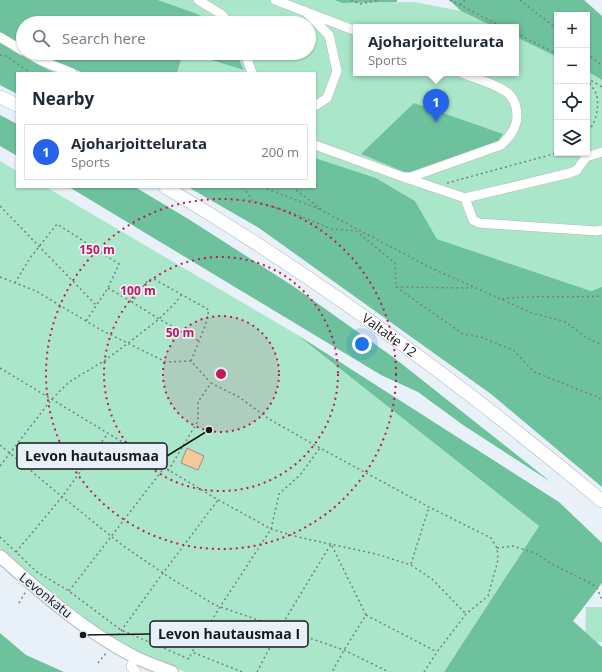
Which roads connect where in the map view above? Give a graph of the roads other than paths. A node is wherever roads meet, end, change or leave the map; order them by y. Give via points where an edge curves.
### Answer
1 (198, 0) edge
2 (275, 0) edge
3 (305, 11) junction
4 (223, 16) edge
5 (310, 16) edge
6 (316, 22) edge
7 (353, 30) edge
8 (0, 38) edge
9 (16, 47) edge
10 (40, 60) edge
11 (247, 60) edge
12 (70, 72) edge
13 (252, 72) edge
14 (470, 76) edge
15 (0, 97) edge
16 (16, 105) edge
17 (316, 105) edge
18 (316, 145) edge
19 (602, 152) edge
20 (403, 177) junction
21 (167, 188) edge
22 (465, 198) junction
23 (602, 230) edge
24 (602, 501) edge
25 (0, 556) edge
26 (135, 657) junction
27 (136, 672) edge
28 (172, 672) edge

1 - 4 lane
2 - 3 lane
3 - 5 lane
3 - 7 lane
6 - 17 lane via 329,35 337,71 328,98
8 - 9 lane
10 - 12 lane
11 - 13 lane
14 - 20 lane via 492,84 510,95 517,108 517,124 510,137 501,145
15 - 16 highway
18 - 20 lane
19 - 22 lane via 586,156 577,170 570,173
20 - 22 lane
21 - 24 highway, Valtatie 12 via 251,239 376,324 498,414
22 - 23 lane via 473,220 479,223
25 - 26 main road, Levonkatu via 31,584 88,628
26 - 27 lane via 131,667
26 - 28 main road, Levonkatu

